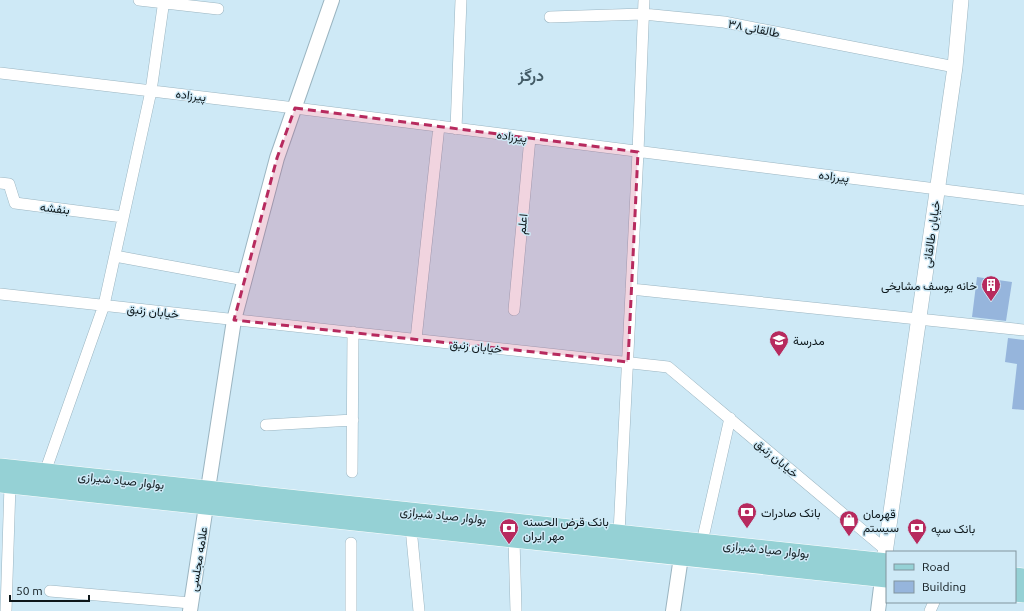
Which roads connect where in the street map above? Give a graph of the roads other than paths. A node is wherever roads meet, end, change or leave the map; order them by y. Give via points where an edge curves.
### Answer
1 (139, 0) edge
2 (332, 0) edge
3 (461, 0) edge
4 (644, 0) edge
5 (961, 0) edge
6 (164, 2) edge
7 (218, 9) dead end
8 (643, 14) junction
9 (550, 17) dead end
10 (955, 67) junction
11 (0, 72) edge
12 (151, 91) junction
13 (295, 108) junction
14 (439, 126) junction
15 (456, 128) junction
16 (530, 138) junction
17 (638, 152) junction
18 (0, 183) edge
19 (937, 189) junction
20 (1024, 200) edge
21 (123, 217) junction
22 (115, 256) junction
23 (245, 280) junction
24 (631, 289) junction
25 (0, 294) edge
26 (104, 305) junction
27 (514, 310) dead end
28 (919, 319) junction
29 (234, 320) junction
30 (1024, 330) edge
31 (354, 332) junction
32 (416, 339) junction
33 (628, 362) junction
34 (730, 418) junction
35 (353, 420) junction
36 (266, 425) dead end
37 (0, 467) edge
38 (45, 472) junction
39 (352, 472) dead end
40 (5, 485) edge
41 (208, 489) junction
42 (206, 506) junction
43 (411, 528) junction
44 (619, 533) junction
45 (514, 539) junction
46 (702, 542) junction
47 (351, 543) dead end
48 (887, 551) edge
49 (681, 557) junction
50 (886, 558) edge
51 (884, 579) edge
52 (50, 591) dead end
53 (190, 607) edge
54 (6, 611) edge
55 (351, 611) edge
56 (419, 611) edge
57 (516, 611) edge
58 (673, 611) edge
59 (878, 611) edge

1 - 6 street
2 - 13 street
3 - 15 street
4 - 8 street
5 - 10 main road, خیابان طالقانی
6 - 7 street
6 - 12 street
8 - 9 street, طالقانی ۳۸
8 - 10 street, طالقانی ۳۸ via 724,22
8 - 17 street
10 - 19 main road, خیابان طالقانی
11 - 12 street, پیرزاده
12 - 13 street, پیرزاده
12 - 21 street
13 - 14 street, پیرزاده
13 - 23 street via 277,158
14 - 15 street, پیرزاده
14 - 32 street
15 - 16 street, پیرزاده
16 - 17 street, پیرزاده
16 - 27 street, اعلم
17 - 19 street, پیرزاده
17 - 24 street
18 - 21 street, بنفشه via 9,184 15,203
19 - 20 street, پیرزاده
19 - 28 main road, خیابان طالقانی
21 - 22 street
22 - 23 street
22 - 26 street
23 - 29 street
24 - 28 street
24 - 33 street
25 - 26 street, خیابان زنبق
26 - 29 street, خیابان زنبق
26 - 38 street
28 - 30 street
28 - 48 main road, خیابان طالقانی
29 - 31 street, خیابان زنبق
29 - 41 street
31 - 32 street, خیابان زنبق
31 - 35 street
32 - 33 street, خیابان زنبق
33 - 34 street, خیابان زنبق via 668,367
33 - 44 street
34 - 46 street
34 - 50 street, خیابان زنبق
35 - 36 street
35 - 39 street
37 - 38 main road, بولوار صیاد شیرازی
38 - 41 main road, بولوار صیاد شیرازی
40 - 42 main road, بولوار صیاد شیرازی
40 - 54 street
41 - 42 main road
41 - 44 main road, بولوار صیاد شیرازی
42 - 43 main road, بولوار صیاد شیرازی
42 - 53 street, علامه مجلسی
43 - 45 main road, بولوار صیاد شیرازی
43 - 56 street
44 - 46 main road, بولوار صیاد شیرازی
45 - 49 main road, بولوار صیاد شیرازی
45 - 57 street
46 - 50 main road, بولوار صیاد شیرازی
47 - 55 street
49 - 51 main road, بولوار صیاد شیرازی
49 - 58 street
50 - 51 main road, خیابان طالقانی
51 - 59 street
52 - 53 street

